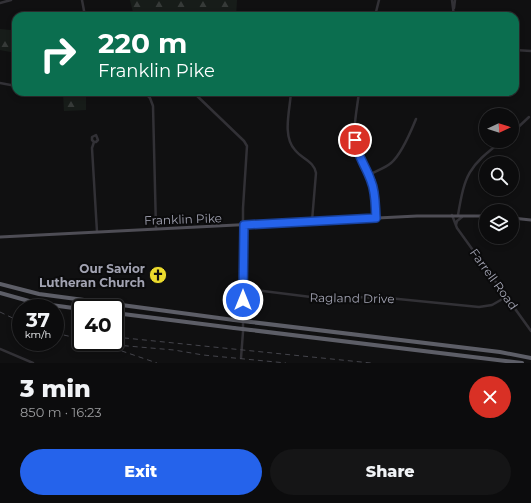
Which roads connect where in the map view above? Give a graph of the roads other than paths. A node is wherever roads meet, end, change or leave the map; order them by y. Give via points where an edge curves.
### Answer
1 (11, 0) edge
2 (82, 0) edge
3 (379, 0) edge
4 (454, 0) edge
5 (0, 3) edge
6 (84, 12) edge
7 (376, 12) edge
8 (453, 12) edge
9 (519, 50) edge
10 (531, 51) edge
11 (0, 83) edge
12 (12, 85) edge
13 (148, 96) edge
14 (197, 96) edge
15 (291, 96) edge
16 (358, 96) edge
17 (529, 117) dead end
18 (416, 118) dead end
19 (519, 126) edge
20 (94, 142) dead end
21 (493, 148) edge
22 (369, 175) junction
23 (452, 215) junction
24 (458, 215) junction
25 (466, 215) junction
26 (479, 216) edge
27 (376, 218) junction
28 (519, 219) edge
29 (531, 220) edge
30 (312, 221) junction
31 (244, 225) junction
32 (456, 226) junction
33 (156, 228) junction
34 (97, 232) junction
35 (0, 237) edge
36 (0, 284) edge
37 (243, 291) junction
38 (0, 293) edge
39 (506, 296) junction
40 (72, 308) edge
41 (124, 314) edge
42 (531, 331) edge
43 (0, 349) edge
44 (241, 358) dead end
45 (531, 358) edge
46 (25, 362) edge
47 (33, 363) edge
48 (522, 363) edge

1 - 5 street
2 - 6 street
3 - 7 street
4 - 8 street
9 - 10 street
11 - 12 street
13 - 33 street via 154,109
14 - 31 street via 246,145
15 - 30 street via 289,140 295,150 311,163 316,171
16 - 22 street via 354,127 355,140 358,154
17 - 19 street
18 - 22 street via 394,161
20 - 34 street via 92,148
21 - 24 street via 481,157 472,169 463,187
22 - 27 street
23 - 24 main road, Franklin Pike
23 - 27 main road, Franklin Pike
23 - 32 street, Farrell Road
24 - 25 main road, Franklin Pike
25 - 26 main road, Franklin Pike
25 - 32 street via 460,218
27 - 30 main road, Franklin Pike
28 - 29 main road
30 - 31 main road, Franklin Pike
31 - 33 main road, Franklin Pike
31 - 37 street
32 - 39 street, Farrell Road
33 - 34 main road, Franklin Pike
34 - 35 main road, Franklin Pike
36 - 45 highway, bridge via 39,294
37 - 39 street, Ragland Drive via 319,298 378,296 478,307 495,304
37 - 44 street
38 - 40 highway
39 - 42 street, Farrell Road
41 - 48 highway, bridge
43 - 46 street
46 - 47 street

